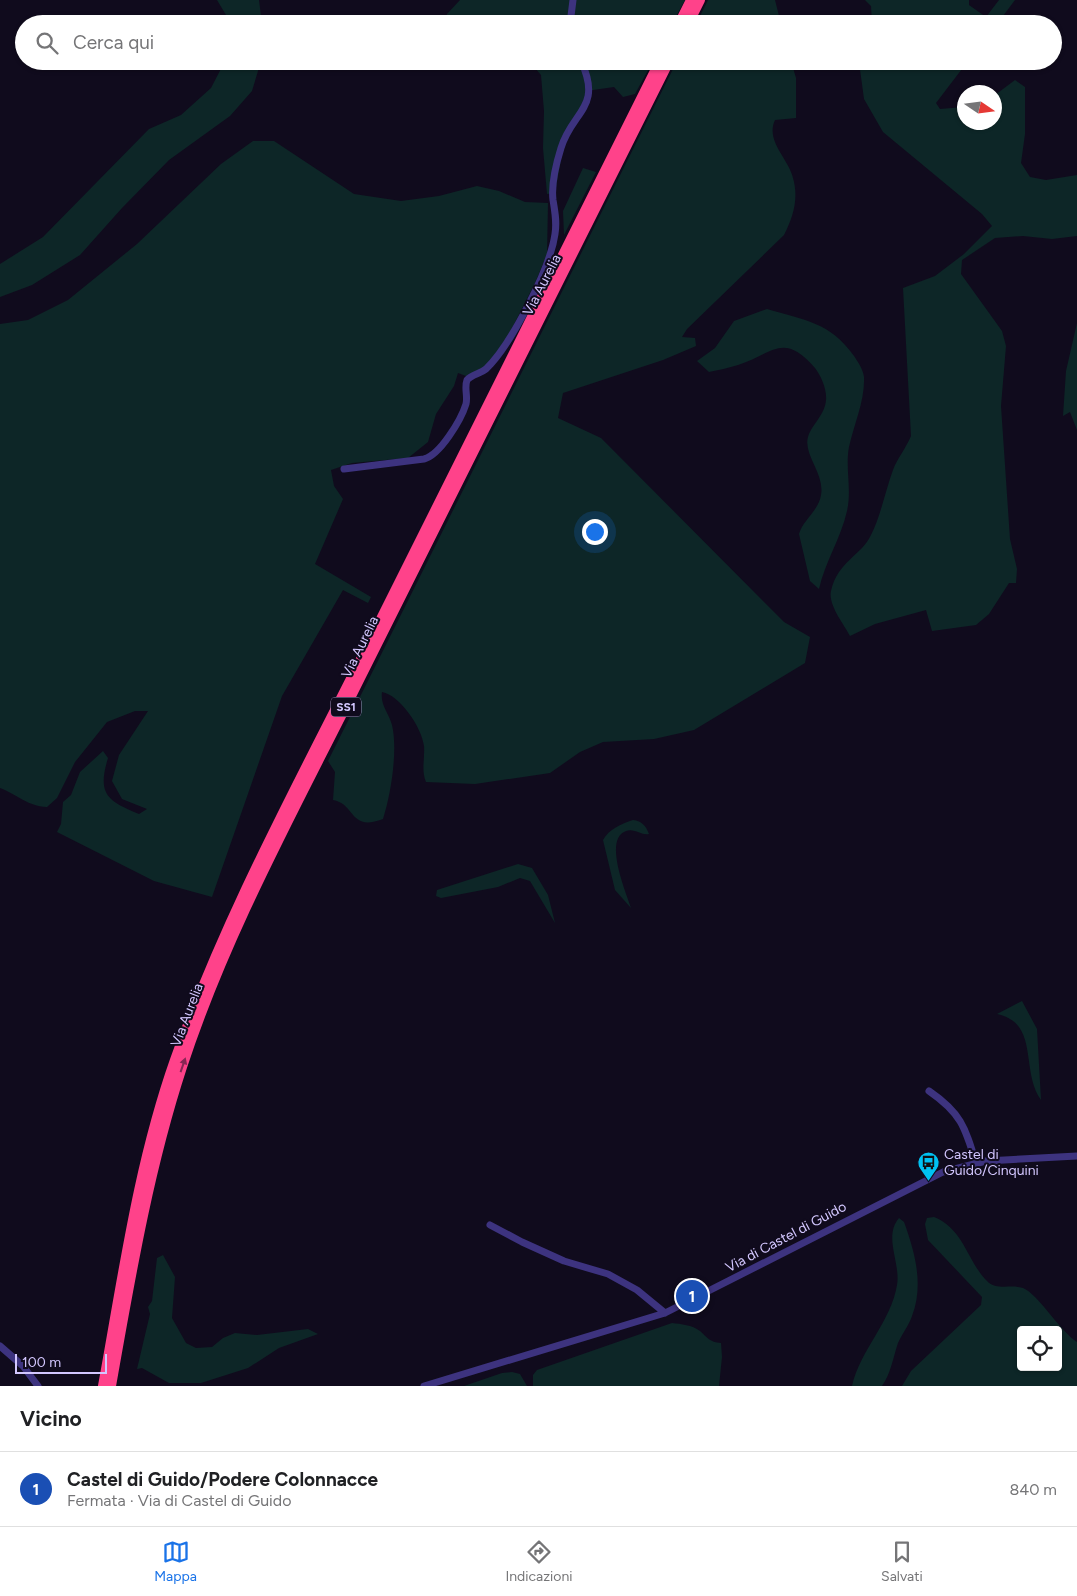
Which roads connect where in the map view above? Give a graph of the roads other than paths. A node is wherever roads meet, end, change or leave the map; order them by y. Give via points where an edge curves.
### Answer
1 (574, 0) edge
2 (691, 0) edge
3 (700, 0) edge
4 (572, 15) edge
5 (684, 15) edge
6 (692, 15) edge
7 (585, 70) edge
8 (655, 70) edge
9 (666, 70) edge
10 (344, 469) dead end
11 (929, 1091) dead end
12 (1077, 1156) edge
13 (976, 1163) junction
14 (490, 1225) dead end
15 (133, 1268) junction
16 (120, 1293) junction
17 (665, 1313) junction
18 (0, 1346) edge
19 (38, 1386) edge
20 (98, 1386) edge
21 (103, 1386) edge
22 (111, 1386) edge
23 (117, 1386) edge
24 (424, 1386) edge

1 - 4 street
2 - 5 highway
3 - 6 highway
7 - 10 street via 589,93 583,111 561,145 555,168 554,241 537,286 508,339 484,370 467,380 464,409 434,455
8 - 16 highway, Via Aurelia / SS1 via 322,736 210,968 174,1063 156,1123
15 -> 9 highway, Via Aurelia / SS1 via 145,1206 175,1091 199,1019 234,935
11 - 13 street via 959,1117
12 - 13 street, Via di Castel di Guido
13 - 17 street, Via di Castel di Guido via 955,1167 921,1181
14 - 17 street via 564,1261 608,1274 637,1290
15 - 22 highway, Via Aurelia / SS1
15 - 23 highway via 135,1289
16 - 20 highway via 111,1310
16 - 21 highway, Via Aurelia / SS1
17 - 24 street, Via di Castel di Guido
18 - 19 street via 23,1366

